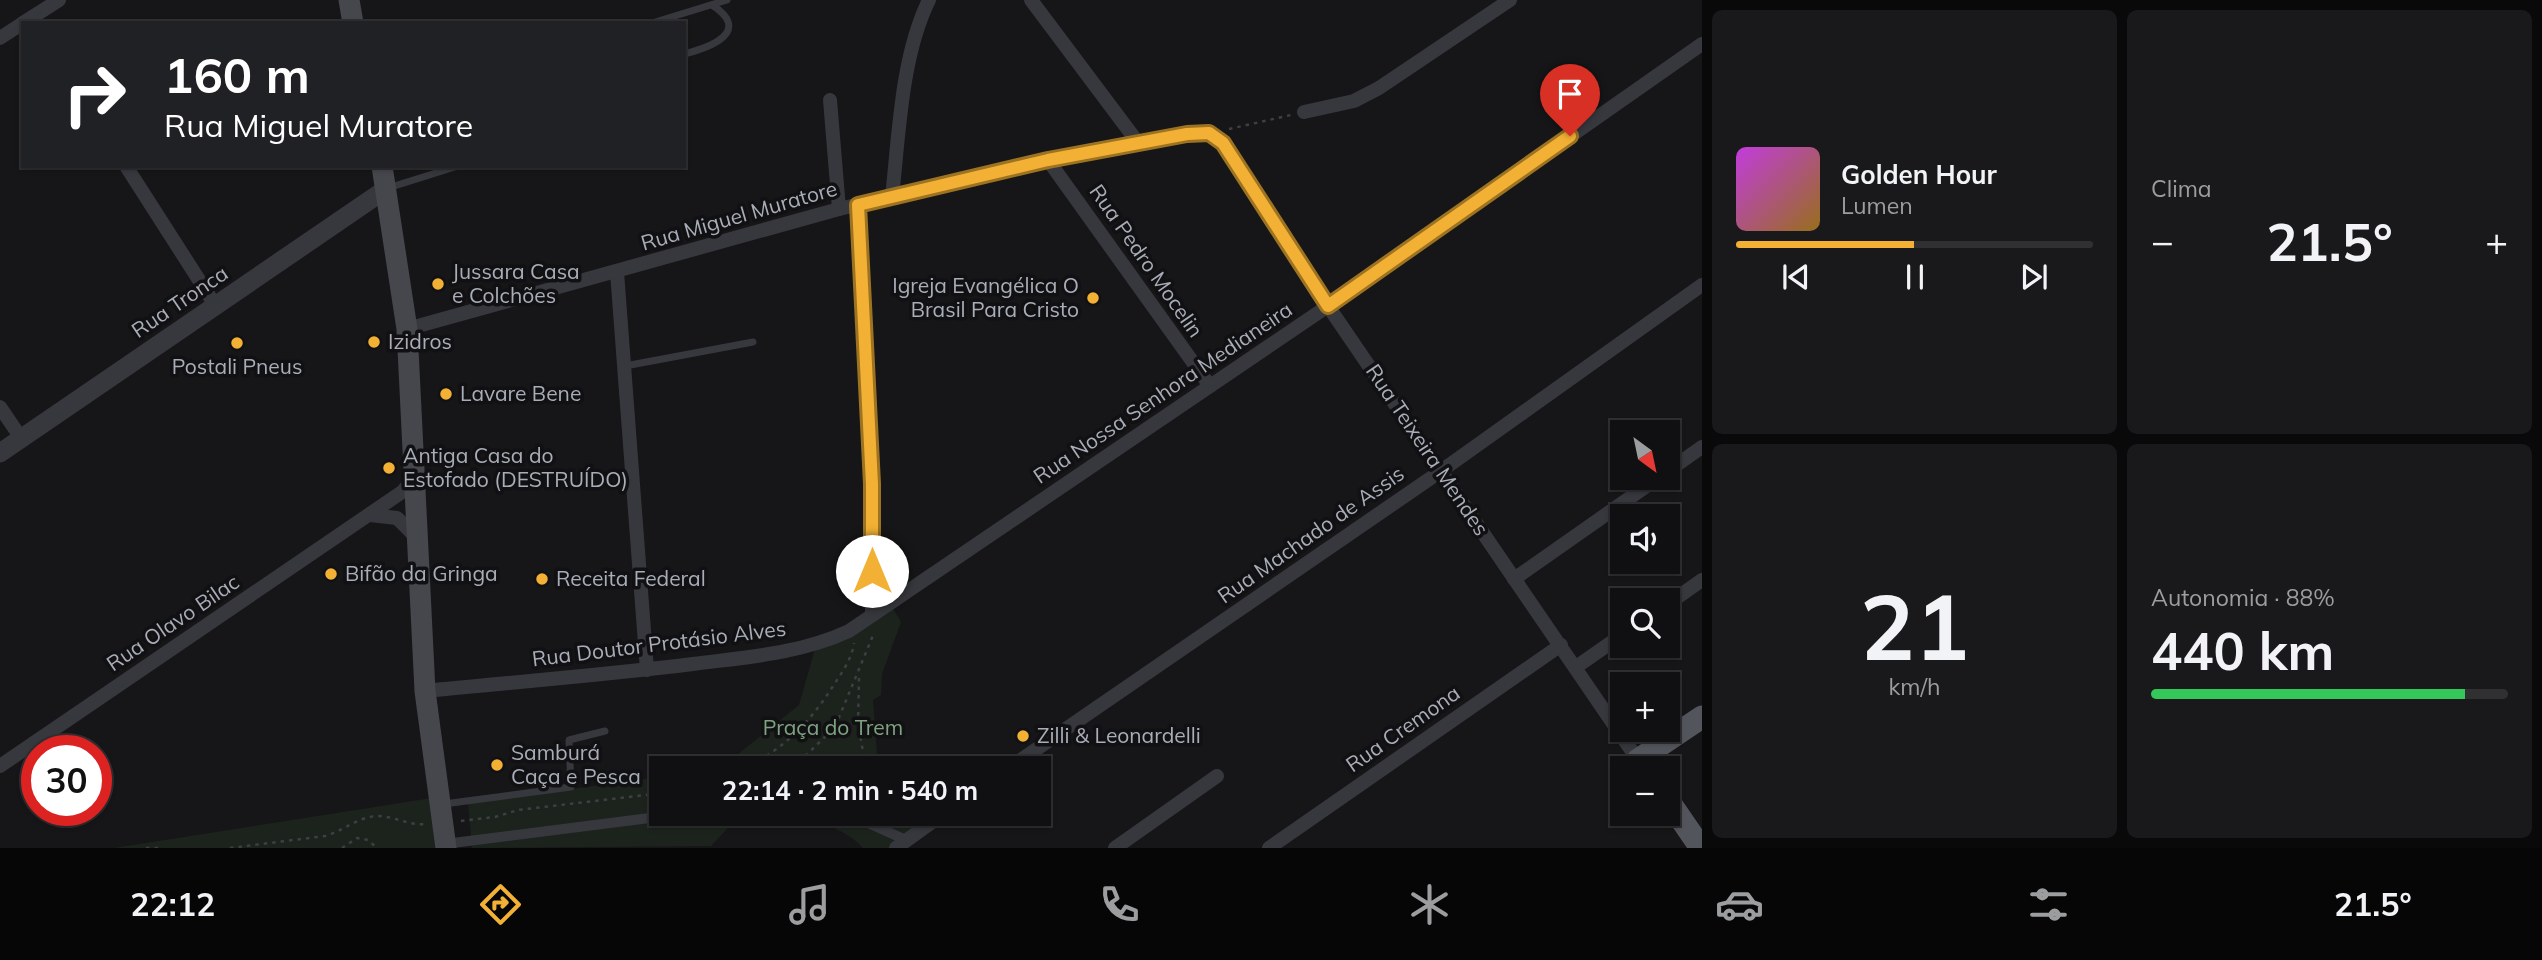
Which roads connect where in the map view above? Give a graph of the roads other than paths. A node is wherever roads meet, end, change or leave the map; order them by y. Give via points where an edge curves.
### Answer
1 (60, 0) edge
2 (349, 0) edge
3 (727, 0) edge
4 (929, 0) edge
5 (1031, 0) edge
6 (1488, 0) edge
7 (1510, 0) edge
8 (712, 5) junction
9 (1488, 16) junction
10 (28, 21) edge
11 (353, 21) edge
12 (663, 21) edge
13 (21, 26) edge
14 (0, 38) edge
15 (1702, 44) edge
16 (686, 53) edge
17 (830, 100) dead end
18 (1304, 112) road end
19 (1209, 133) joint
20 (1139, 144) junction
21 (1048, 160) junction
22 (126, 168) edge
23 (382, 168) edge
24 (452, 168) edge
25 (386, 189) junction
26 (892, 197) junction
27 (858, 205) junction
28 (839, 209) junction
29 (617, 272) junction
30 (1702, 285) edge
31 (215, 305) junction
32 (1328, 306) junction
33 (407, 329) junction
34 (753, 342) dead end
35 (625, 366) junction
36 (1210, 386) junction
37 (0, 407) edge
38 (21, 439) junction
39 (1702, 447) edge
40 (0, 453) edge
41 (1680, 463) edge
42 (1441, 471) junction
43 (417, 475) junction
44 (1641, 490) edge
45 (369, 516) junction
46 (420, 542) junction
47 (1514, 579) junction
48 (1702, 580) edge
49 (1680, 596) edge
50 (880, 610) junction
51 (1610, 643) edge
52 (1561, 645) junction
53 (1576, 667) junction
54 (648, 670) junction
55 (425, 691) junction
56 (1702, 717) edge
57 (605, 731) dead end
58 (1026, 756) edge
59 (1637, 756) edge
60 (1652, 756) edge
61 (0, 766) edge
62 (1217, 776) dead end
63 (442, 813) junction
64 (1680, 817) edge
65 (649, 818) edge
66 (870, 826) edge
67 (928, 826) edge
68 (905, 845) edge
69 (445, 846) edge
70 (1115, 848) edge
71 (1269, 848) edge
72 (1701, 848) edge

1 - 10 street
2 - 11 main road
3 - 8 lane
4 - 26 street via 902,101
5 - 20 street
6 - 9 street
7 - 9 street
8 - 12 lane
8 - 16 lane via 730,20 730,29 723,38
9 - 18 street via 1379,88 1354,100
13 - 14 street
15 - 32 street, Rua Nossa Senhora Medianeira
17 - 28 street
19 - 20 street, Rua Miguel Muratore
19 - 32 street, Rua Teixeira Mendes via 1223,143
20 - 21 street, Rua Miguel Muratore
21 - 26 street, Rua Miguel Muratore
21 - 36 street, Rua Pedro Mocelin
22 - 31 street
23 - 25 main road
24 - 25 lane
25 - 31 street, Rua Tronca
25 - 33 main road
26 - 27 street, Rua Miguel Muratore
27 - 28 street, Rua Miguel Muratore
27 - 50 street
28 - 29 street, Rua Miguel Muratore
29 - 33 street, Rua Miguel Muratore
29 - 35 street
30 - 42 street, Rua Machado de Assis
31 - 38 street, Rua Tronca
32 - 36 street, Rua Nossa Senhora Medianeira
32 - 42 street, Rua Teixeira Mendes
33 - 43 main road
34 - 35 lane
35 - 54 street
36 - 50 street, Rua Nossa Senhora Medianeira
37 - 38 street
38 - 40 street, Rua Tronca
39 - 41 street
42 - 47 street, Rua Teixeira Mendes
42 - 58 street, Rua Machado de Assis
43 - 45 street, Rua Olavo Bilac
43 - 46 main road
44 - 47 street
45 - 46 street via 397,518
45 - 61 street, Rua Olavo Bilac
46 - 55 main road
47 - 52 street, Rua Teixeira Mendes
48 - 49 street
50 - 54 street, Rua Doutor Protásio Alves via 849,631 789,652
51 - 53 street
52 - 53 street, Rua Teixeira Mendes
52 - 71 street, Rua Cremona
53 - 59 street, Rua Teixeira Mendes
54 - 55 street, Rua Doutor Protásio Alves
55 - 63 main road
56 - 60 main road
57 - 63 lane via 568,742 571,787
62 - 70 street
63 - 69 main road
64 - 72 main road
65 - 69 street
66 - 68 street
67 - 68 street

